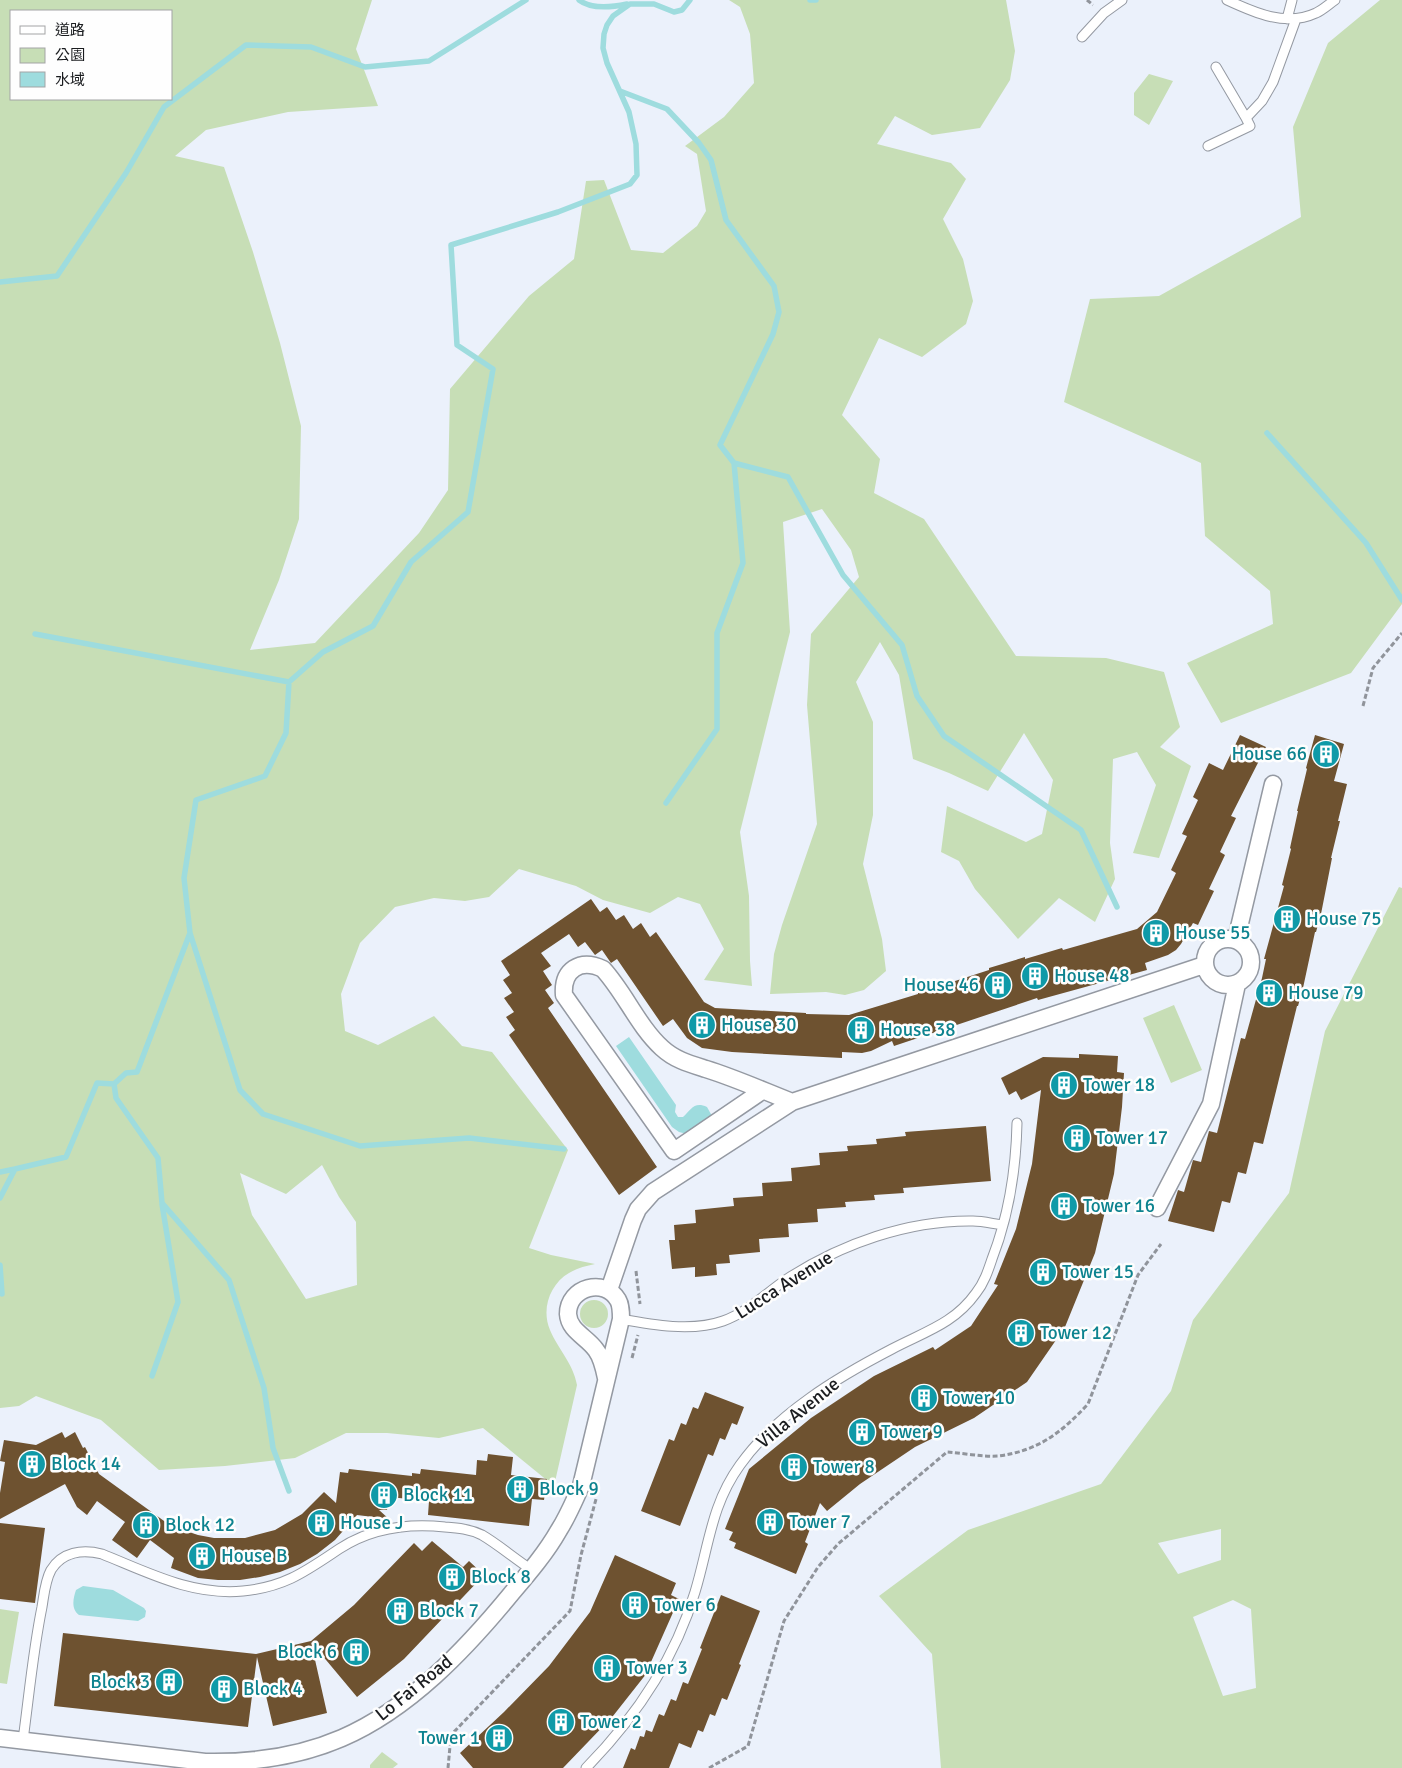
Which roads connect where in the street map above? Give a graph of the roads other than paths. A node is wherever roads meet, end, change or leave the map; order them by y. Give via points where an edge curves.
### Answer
1 (1122, 0) edge
2 (1227, 0) edge
3 (1292, 0) edge
4 (1335, 0) edge
5 (1286, 19) junction
6 (1296, 19) junction
7 (1082, 37) dead end
8 (1216, 66) dead end
9 (1246, 118) junction
10 (1208, 146) dead end
11 (1273, 784) dead end
12 (1236, 940) junction
13 (1204, 964) junction
14 (1237, 984) junction
15 (762, 1091) junction
16 (792, 1102) junction
17 (1017, 1123) dead end
18 (1157, 1208) dead end
19 (1004, 1225) junction
20 (609, 1290) junction
21 (621, 1319) junction
22 (606, 1378) junction
23 (532, 1570) junction
24 (0, 1738) edge
25 (23, 1740) junction
26 (258, 1764) edge
27 (586, 1768) edge

1 - 7 lane via 1104,13
2 - 5 lane via 1270,17
3 - 5 lane
4 - 6 lane via 1317,13
5 - 6 lane
6 - 9 lane via 1273,82 1262,101
8 - 9 lane
9 - 10 lane via 1250,126
11 - 12 street
12 - 13 street via 1220,939 1213,943
12 - 14 street via 1243,944 1251,958 1248,973
13 - 14 street via 1210,978 1216,982
13 - 16 street
14 - 18 street via 1210,1104
15 - 15 street via 691,1065 663,1049 603,969 586,964 578,966 566,978 564,996 674,1151
15 - 16 street
16 - 20 street via 654,1192 633,1220
17 - 19 lane, Villa Avenue via 1012,1186
19 - 21 lane, Lucca Avenue via 948,1222 863,1241 810,1265 750,1308 706,1325 664,1325
19 - 27 lane, Villa Avenue via 985,1278 977,1292 955,1315 832,1384 774,1428 740,1465 716,1510 695,1594 667,1658 630,1718
20 - 21 street via 618,1300
20 - 22 street via 593,1286 585,1288 573,1298 568,1314 574,1329 601,1358
21 - 22 street, Lo Fai Road
22 - 23 street, Lo Fai Road via 581,1486 560,1530
23 - 25 lane via 473,1532 419,1525 369,1534 295,1578 244,1591 190,1588 102,1554 79,1551 58,1562 47,1581
23 - 26 street, Lo Fai Road via 457,1654 393,1710 342,1738
24 - 25 street, Lo Fai Road
25 - 26 street, Lo Fai Road via 205,1762

